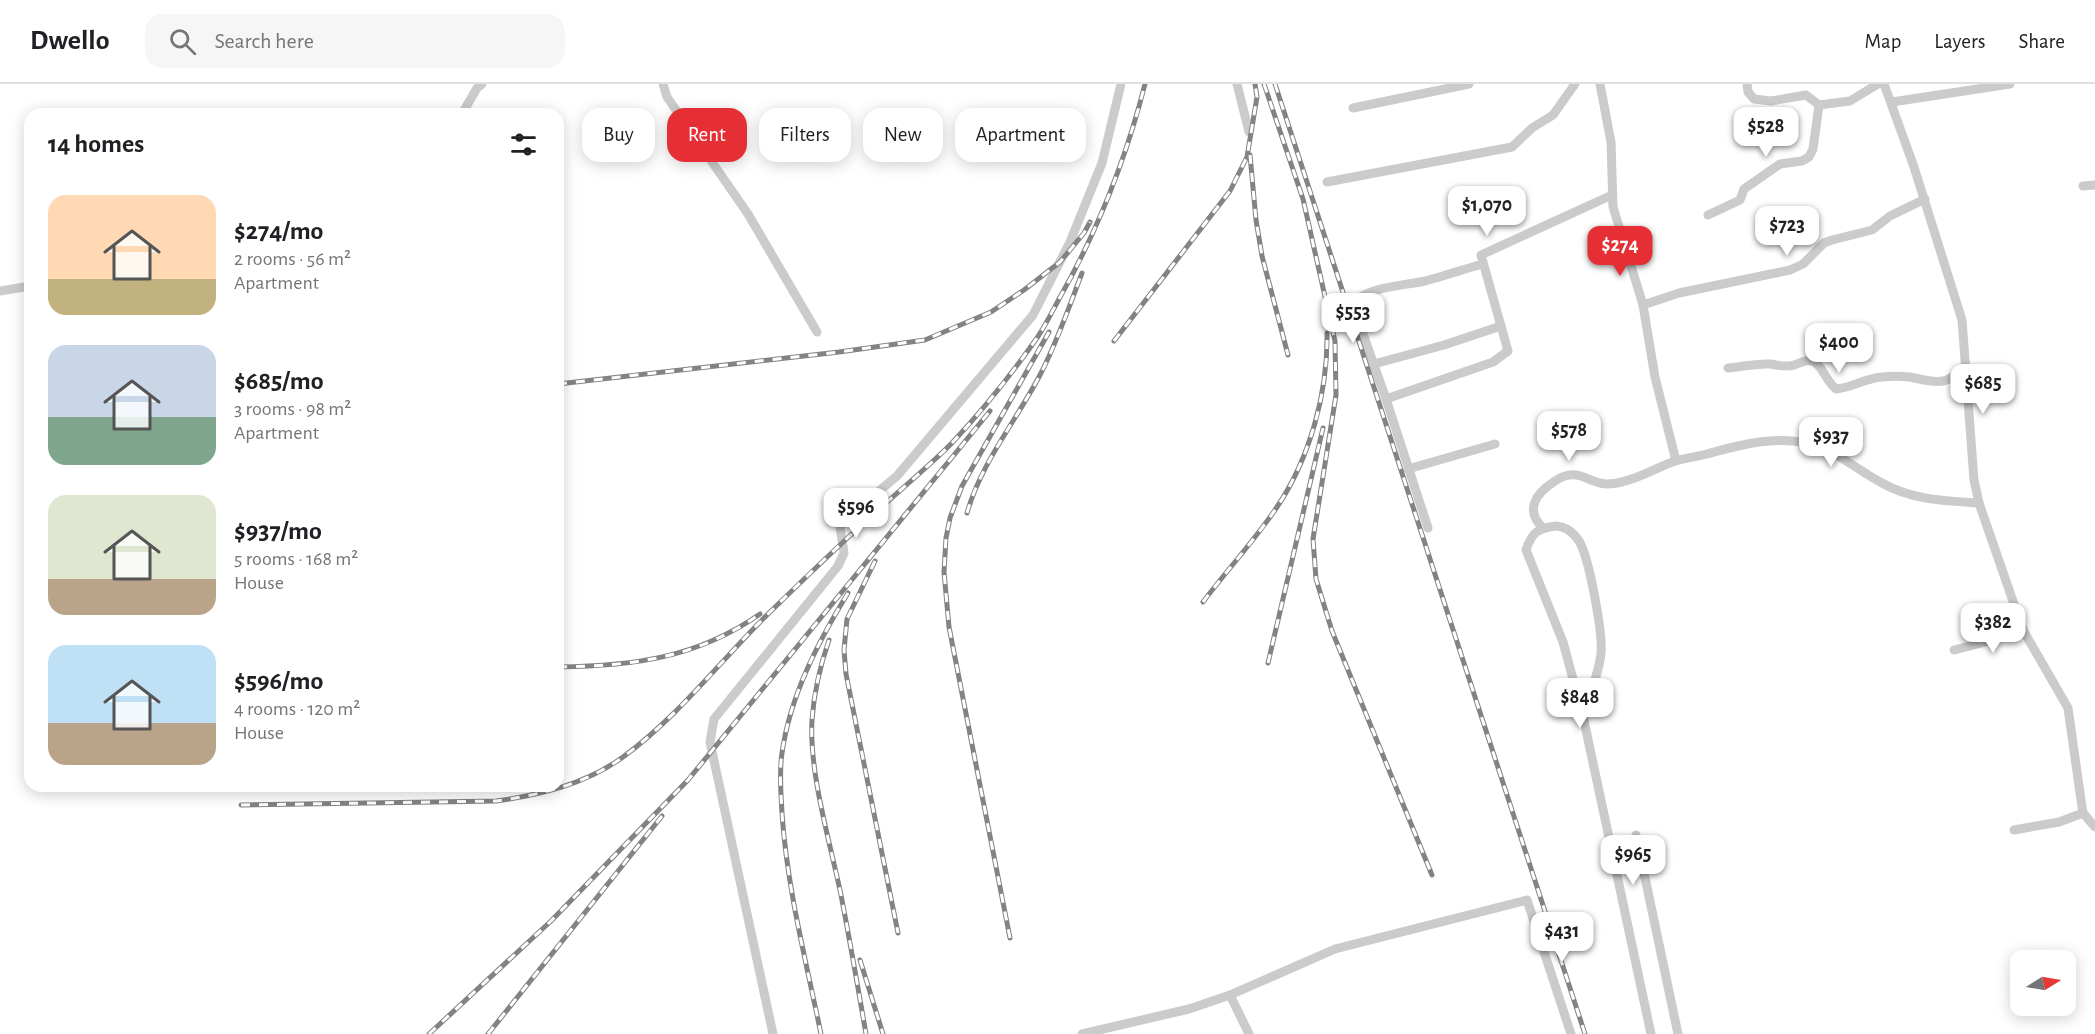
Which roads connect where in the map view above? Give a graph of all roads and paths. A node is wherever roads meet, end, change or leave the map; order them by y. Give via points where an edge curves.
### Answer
1 (482, 84) edge
2 (663, 84) edge
3 (1120, 84) edge
4 (1237, 84) edge
5 (1469, 84) edge
6 (1575, 84) edge
7 (1600, 84) edge
8 (1747, 84) edge
9 (1878, 84) edge
10 (1884, 84) edge
11 (2010, 84) edge
12 (1892, 102) junction
13 (1819, 105) junction
14 (466, 108) edge
15 (1353, 108) dead end
16 (1249, 132) dead end
17 (1327, 182) dead end
18 (2095, 184) edge
19 (2083, 186) dead end
20 (1612, 195) junction
21 (1925, 199) junction
22 (1708, 215) dead end
23 (1483, 264) junction
24 (24, 287) edge
25 (0, 291) edge
26 (1643, 304) junction
27 (1501, 326) junction
28 (817, 332) dead end
29 (1374, 364) junction
30 (1966, 365) junction
31 (1728, 368) dead end
32 (1386, 399) junction
33 (1495, 444) dead end
34 (1676, 461) junction
35 (1408, 469) junction
36 (1979, 503) junction
37 (1428, 528) dead end
38 (1543, 528) junction
39 (2023, 629) junction
40 (1954, 650) dead end
41 (1583, 716) junction
42 (2084, 813) junction
43 (2095, 827) edge
44 (2014, 830) dead end
45 (1636, 836) dead end
46 (1230, 995) junction
47 (773, 1034) edge
48 (1082, 1034) edge
49 (1249, 1034) edge
50 (1571, 1034) edge
51 (1651, 1034) edge
52 (1678, 1034) edge

1 - 14 street
2 - 28 street via 667,97 748,214
3 - 47 street via 1102,163 1070,242 1033,315 897,476 840,526 844,553 838,566 714,719 710,742
4 - 16 street
5 - 15 street
6 - 17 street via 1552,115 1512,147
7 - 20 street via 1611,142
8 - 13 street via 1754,99 1771,101 1806,95
9 - 13 street via 1850,101
10 - 12 street
11 - 12 street
12 - 21 street
13 - 22 street via 1809,157 1780,164 1744,189 1740,200
18 - 19 street
20 - 23 street via 1481,255
20 - 26 street
21 - 26 street via 1872,230 1824,243 1803,264 1790,270
21 - 30 street via 1962,320
23 - 27 street
23 - 29 street via 1378,290 1353,302
24 - 25 street
26 - 34 street via 1655,377
27 - 29 street
27 - 32 street via 1508,351 1493,362
29 - 32 street
30 - 31 street via 1946,381 1880,377 1843,389 1830,385 1811,361 1782,367 1770,364
30 - 36 street
32 - 35 street
33 - 35 street
34 - 36 street via 1748,443 1808,444 1828,450 1908,495
34 - 38 street via 1624,482 1605,484 1576,475 1558,479 1535,500 1534,520
35 - 37 street
36 - 39 street
38 - 41 street via 1531,537 1526,550 1563,642
38 - 41 street via 1564,527 1578,540 1584,553 1601,634 1601,656
39 - 40 street
39 - 42 street via 2068,708
41 - 51 street
42 - 43 street
42 - 44 street
45 - 52 street
46 - 48 street via 1157,1018
46 - 49 street
46 - 50 street via 1335,949 1527,900

